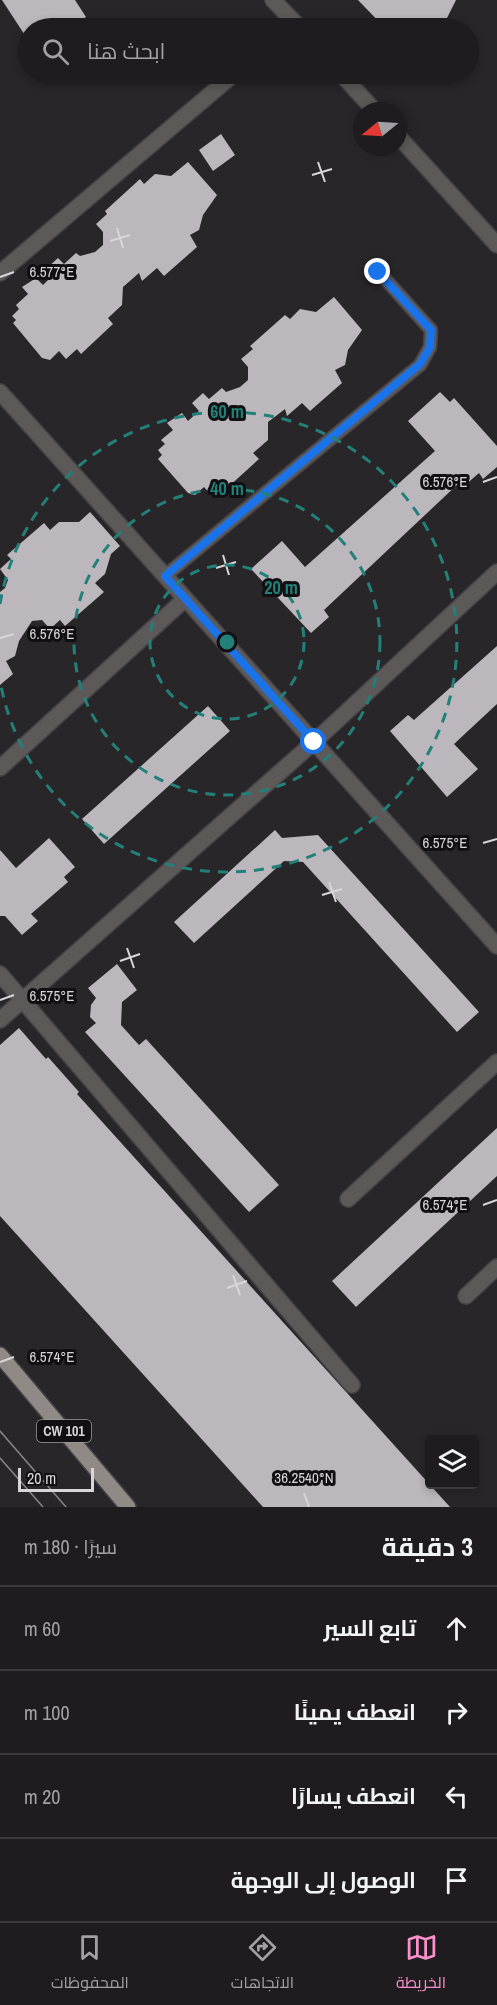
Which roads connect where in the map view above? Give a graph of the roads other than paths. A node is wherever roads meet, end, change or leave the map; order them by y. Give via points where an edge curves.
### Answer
1 (273, 0) edge
2 (288, 18) edge
3 (222, 84) edge
4 (349, 84) edge
5 (366, 102) edge
6 (407, 146) edge
7 (497, 245) edge
8 (378, 272) dead end
9 (0, 273) edge
10 (0, 392) edge
11 (497, 572) edge
12 (165, 576) junction
13 (185, 599) junction
14 (314, 742) junction
15 (0, 768) edge
16 (497, 946) edge
17 (0, 974) edge
18 (23, 1001) junction
19 (0, 1020) edge
20 (497, 1062) edge
21 (348, 1199) dead end
22 (497, 1267) edge
23 (466, 1296) dead end
24 (0, 1355) edge
25 (352, 1385) dead end
26 (128, 1507) edge

1 - 2 street
3 - 9 street
4 - 5 street
6 - 7 street
8 - 12 lane via 431,330 430,347 420,364
10 - 12 street
11 - 14 street
12 - 13 street
13 - 14 street
13 - 15 street
14 - 16 street
14 - 18 street
17 - 18 street
18 - 19 street
18 - 25 street
20 - 21 street
22 - 23 street
24 - 26 main road, CW 101

